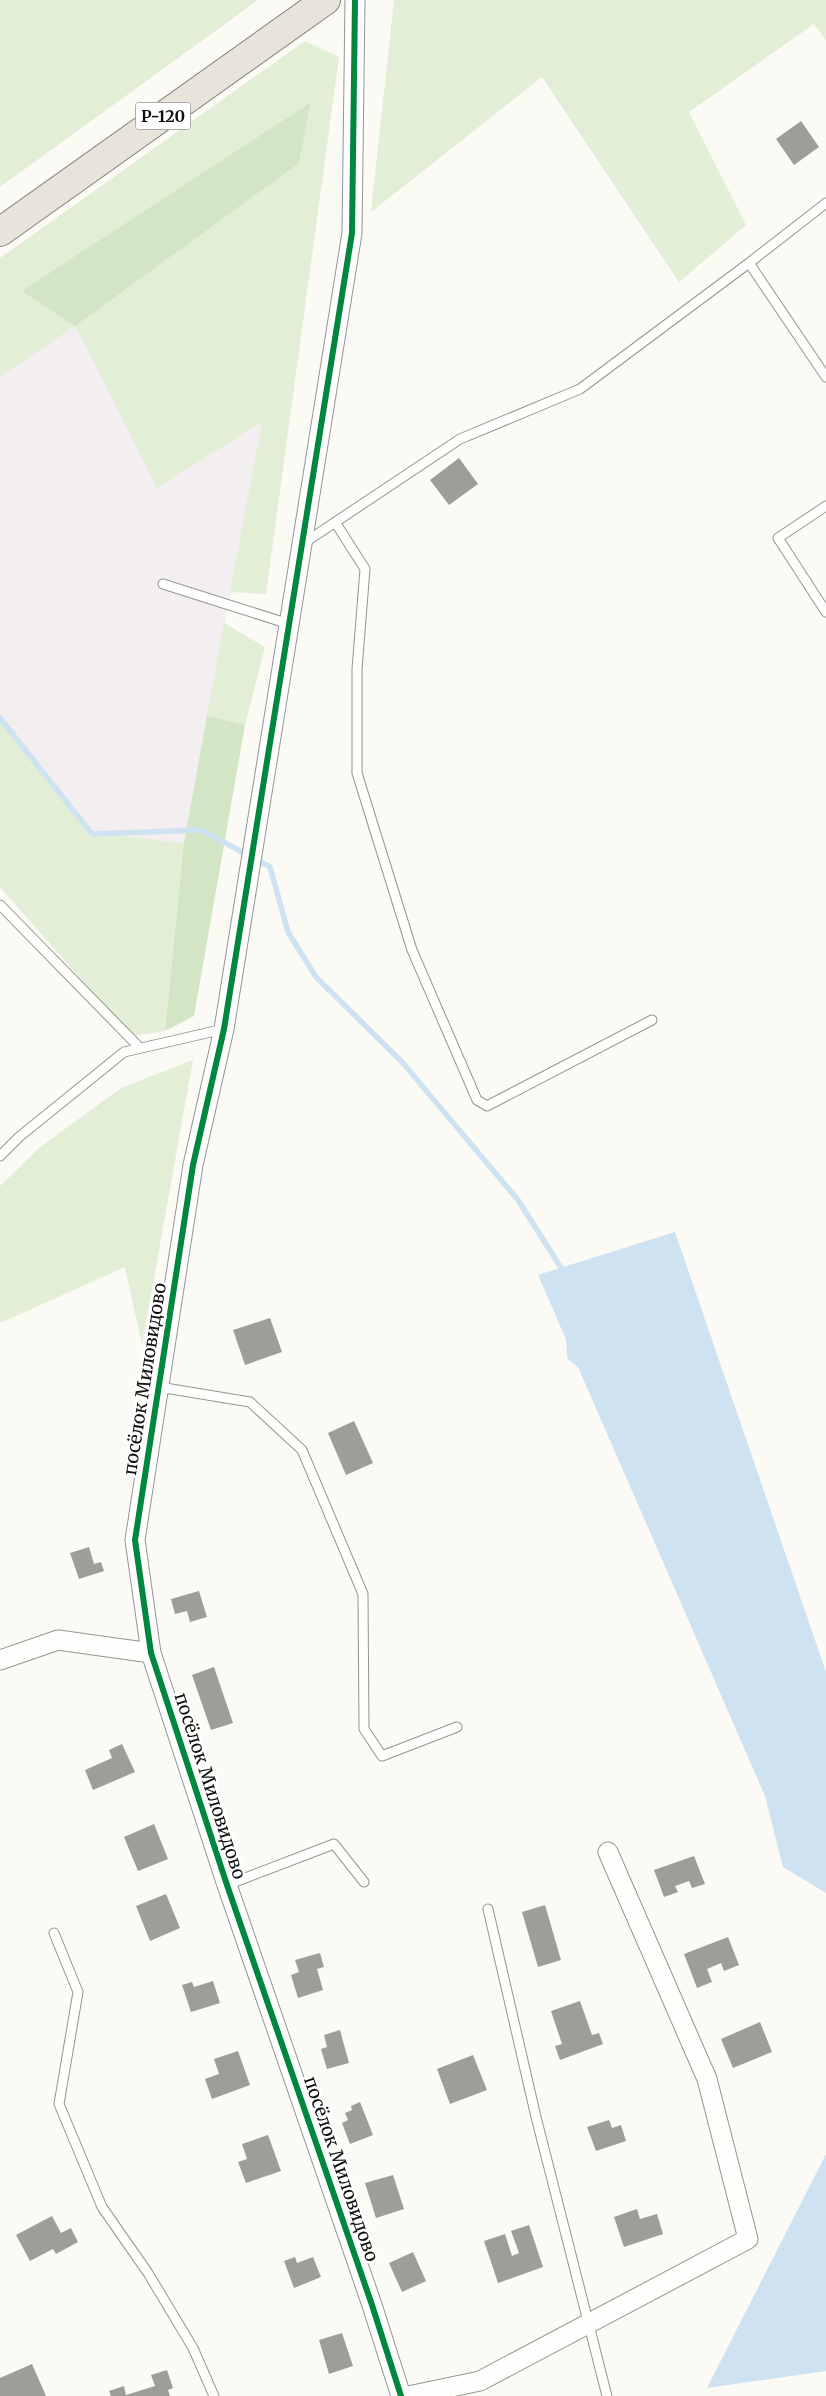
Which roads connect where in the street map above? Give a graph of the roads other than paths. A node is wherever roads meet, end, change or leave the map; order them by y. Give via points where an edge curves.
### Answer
1 (326, 0) edge
2 (354, 0) edge
3 (826, 203) edge
4 (0, 232) edge
5 (749, 263) junction
6 (826, 377) edge
7 (826, 506) edge
8 (335, 522) junction
9 (302, 545) junction
10 (163, 584) dead end
11 (826, 612) edge
12 (289, 624) junction
13 (0, 905) edge
14 (652, 1020) dead end
15 (224, 1029) junction
16 (140, 1048) junction
17 (0, 1156) edge
18 (159, 1387) junction
19 (151, 1653) junction
20 (0, 1660) edge
21 (457, 1727) dead end
22 (608, 1852) dead end
23 (364, 1882) dead end
24 (227, 1885) junction
25 (488, 1908) dead end
26 (54, 1933) dead end
27 (590, 2323) junction
28 (214, 2396) edge
29 (401, 2396) edge
30 (408, 2396) edge
31 (607, 2396) edge

1 - 4 highway, Р-120
2 - 9 street, посёлок Миловидово via 352,234
3 - 5 lane
5 - 6 lane
5 - 8 lane via 580,389 460,439
7 - 11 lane via 778,538
8 - 9 lane
8 - 14 lane via 365,569 356,669 357,773 412,950 477,1100 487,1106
9 - 12 street, посёлок Миловидово
10 - 12 lane
12 - 15 street, посёлок Миловидово
13 - 16 lane
15 - 16 lane
15 - 18 street, посёлок Миловидово via 193,1165
16 - 17 lane via 124,1052
18 - 19 street, посёлок Миловидово via 135,1540
18 - 21 lane via 250,1402 302,1450 363,1594 364,1729 382,1756
19 - 20 street via 58,1640
19 - 24 street, посёлок Миловидово
22 - 27 street via 707,2079 748,2238
23 - 24 lane via 334,1844
24 - 29 street, посёлок Миловидово
25 - 27 lane via 536,2117
26 - 28 lane via 78,1992 59,2104 102,2207 148,2273 193,2348
27 - 30 street via 480,2381
27 - 31 lane

